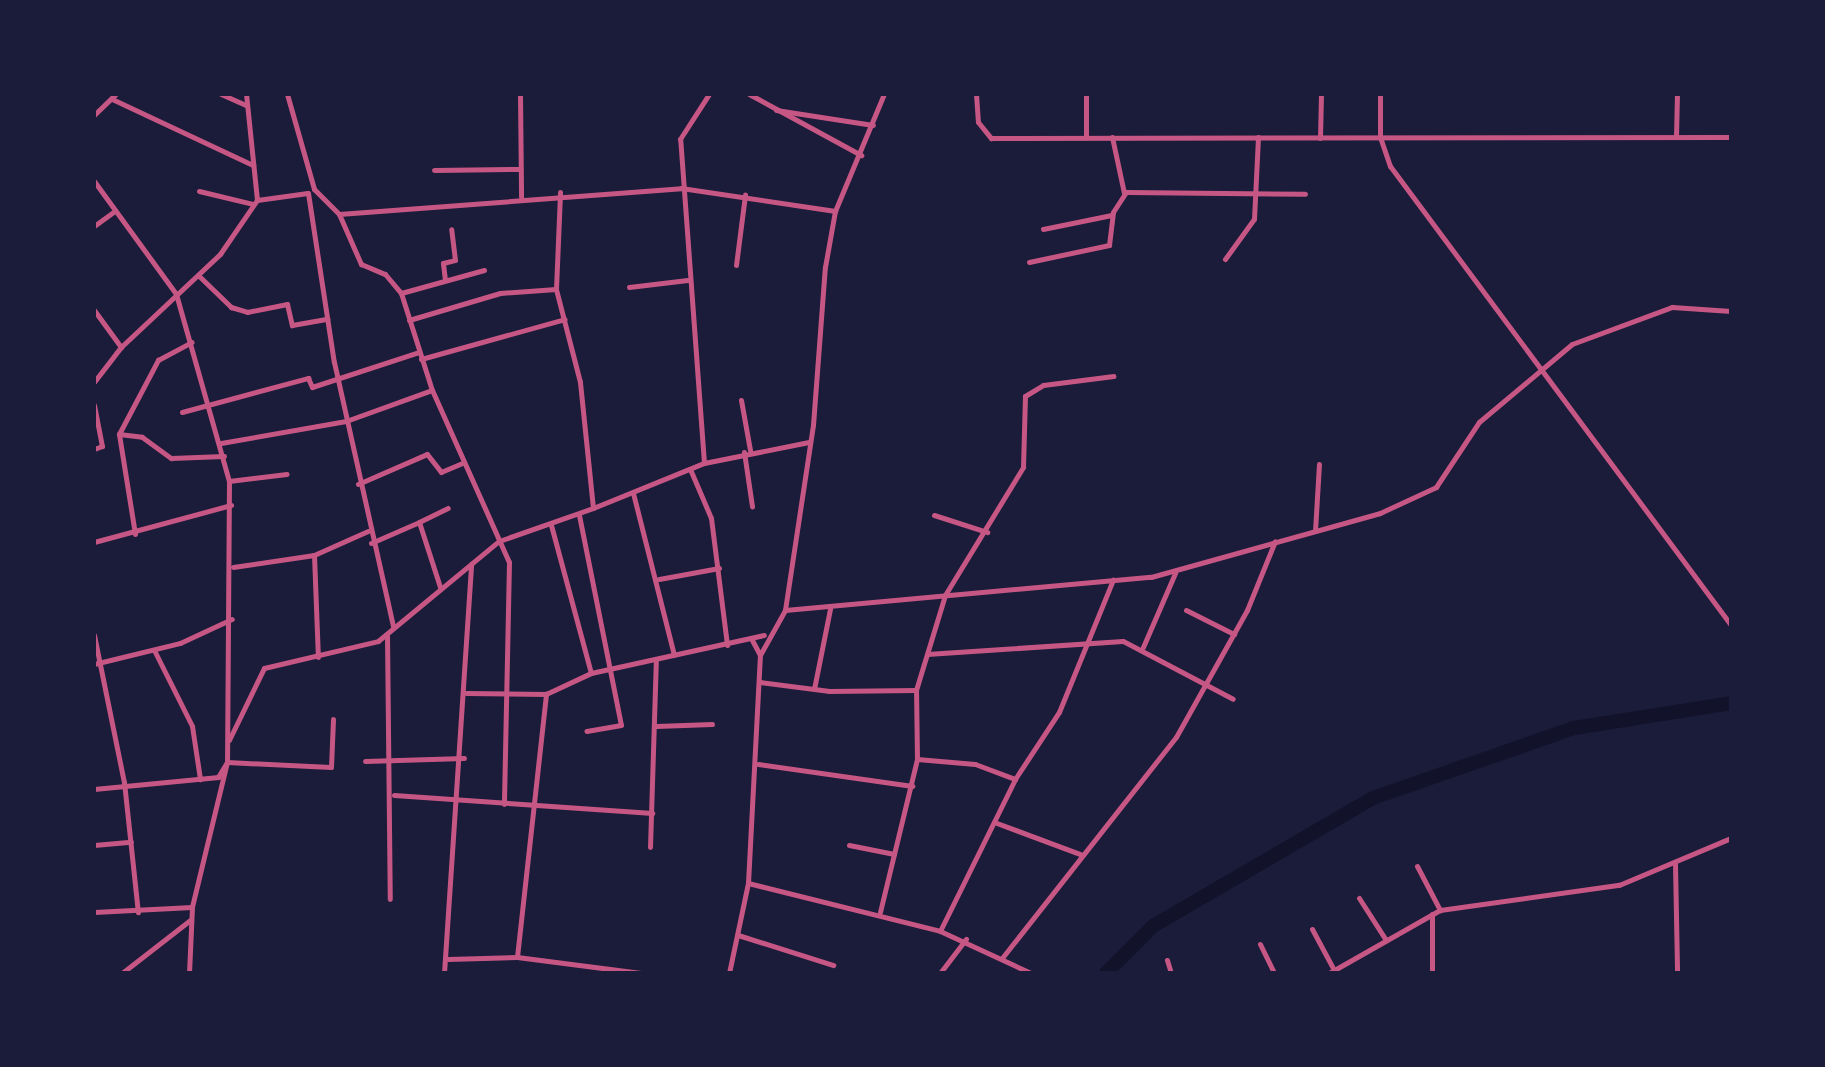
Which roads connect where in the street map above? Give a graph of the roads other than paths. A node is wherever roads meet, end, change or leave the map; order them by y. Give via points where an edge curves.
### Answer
1 (221, 94) edge
2 (246, 94) edge
3 (287, 94) edge
4 (520, 94) edge
5 (709, 94) edge
6 (749, 94) edge
7 (884, 94) edge
8 (976, 94) edge
9 (1086, 94) edge
10 (1321, 94) edge
11 (1380, 94) edge
12 (1677, 94) edge
13 (114, 97) edge
14 (246, 105) junction
15 (773, 110) junction
16 (94, 115) edge
17 (873, 125) junction
18 (1086, 137) junction
19 (1112, 137) junction
20 (1258, 137) junction
21 (1380, 137) junction
22 (1676, 137) junction
23 (1731, 137) edge
24 (1320, 138) junction
25 (861, 155) junction
26 (254, 165) junction
27 (519, 169) junction
28 (434, 170) dead end
29 (94, 181) edge
30 (681, 188) junction
31 (199, 191) dead end
32 (311, 191) junction
33 (560, 192) junction
34 (1256, 192) junction
35 (1124, 193) junction
36 (1305, 194) dead end
37 (745, 195) junction
38 (521, 197) junction
39 (255, 202) junction
40 (115, 211) junction
41 (835, 211) junction
42 (339, 214) junction
43 (1112, 215) junction
44 (94, 226) edge
45 (451, 229) dead end
46 (1043, 229) dead end
47 (1225, 259) dead end
48 (1029, 262) dead end
49 (736, 265) dead end
50 (484, 270) dead end
51 (199, 276) junction
52 (445, 280) junction
53 (688, 280) junction
54 (629, 287) dead end
55 (556, 289) junction
56 (401, 293) junction
57 (176, 294) junction
58 (94, 310) edge
59 (1731, 311) edge
60 (327, 319) junction
61 (565, 319) junction
62 (409, 320) junction
63 (192, 342) junction
64 (121, 347) junction
65 (420, 356) junction
66 (1537, 368) junction
67 (1113, 376) dead end
68 (338, 378) junction
69 (94, 382) edge
70 (432, 390) junction
71 (741, 400) dead end
72 (211, 402) junction
73 (94, 405) edge
74 (182, 412) dead end
75 (346, 421) junction
76 (119, 434) junction
77 (810, 442) junction
78 (221, 443) junction
79 (94, 449) edge
80 (747, 451) junction
81 (224, 456) junction
82 (464, 462) junction
83 (704, 463) junction
84 (1319, 464) dead end
85 (690, 469) junction
86 (287, 474) dead end
87 (229, 481) junction
88 (358, 484) junction
89 (633, 493) junction
90 (231, 505) junction
91 (752, 506) dead end
92 (448, 508) dead end
93 (593, 508) junction
94 (579, 515) junction
95 (934, 515) dead end
96 (419, 522) junction
97 (551, 525) junction
98 (368, 531) junction
99 (1315, 531) junction
100 (987, 532) junction
101 (135, 534) junction
102 (499, 541) junction
103 (1275, 541) junction
104 (94, 542) edge
105 (371, 543) junction
106 (314, 555) junction
107 (471, 564) junction
108 (233, 567) junction
109 (719, 568) junction
110 (1176, 572) junction
111 (659, 579) junction
112 (1113, 580) junction
113 (440, 587) junction
114 (945, 595) junction
115 (830, 609) junction
116 (785, 610) junction
117 (1186, 610) dead end
118 (232, 619) junction
119 (1731, 625) edge
120 (393, 626) junction
121 (387, 633) junction
122 (1234, 634) junction
123 (94, 635) edge
124 (765, 635) junction
125 (1089, 639) junction
126 (752, 640) junction
127 (727, 645) junction
128 (1143, 647) junction
129 (154, 650) junction
130 (927, 654) junction
131 (674, 655) junction
132 (760, 655) junction
133 (318, 657) junction
134 (656, 661) junction
135 (102, 663) junction
136 (94, 664) edge
137 (610, 669) junction
138 (591, 673) junction
139 (760, 682) junction
140 (1204, 682) junction
141 (814, 689) junction
142 (916, 690) junction
143 (466, 693) junction
144 (511, 694) junction
145 (546, 694) junction
146 (1233, 699) dead end
147 (333, 719) dead end
148 (712, 724) dead end
149 (656, 726) junction
150 (587, 731) dead end
151 (229, 741) junction
152 (393, 758) junction
153 (464, 758) junction
154 (917, 759) junction
155 (365, 761) dead end
156 (227, 762) junction
157 (758, 764) junction
158 (200, 779) junction
159 (1015, 779) junction
160 (124, 782) junction
161 (912, 786) junction
162 (94, 789) edge
163 (394, 795) junction
164 (461, 800) junction
165 (504, 804) junction
166 (534, 810) junction
167 (652, 813) junction
168 (994, 822) junction
169 (1731, 838) edge
170 (131, 842) junction
171 (94, 845) edge
172 (849, 845) dead end
173 (650, 847) dead end
174 (894, 854) junction
175 (1080, 854) junction
176 (1675, 864) junction
177 (1417, 866) dead end
178 (748, 883) junction
179 (1359, 898) dead end
180 (390, 899) dead end
181 (192, 907) junction
182 (1440, 910) junction
183 (94, 912) edge
184 (138, 912) junction
185 (880, 912) junction
186 (1432, 914) junction
187 (190, 920) junction
188 (1312, 929) dead end
189 (940, 931) junction
190 (738, 935) junction
191 (966, 939) junction
192 (1386, 940) junction
193 (1260, 944) dead end
194 (517, 957) junction
195 (1002, 958) junction
196 (447, 959) junction
197 (1167, 960) dead end
198 (833, 965) dead end
199 (944, 971) edge
200 (1332, 971) edge
201 (122, 973) edge
202 (134, 973) edge
203 (188, 973) edge
204 (444, 973) edge
205 (641, 973) edge
206 (729, 973) edge
207 (1031, 973) edge
208 (1171, 973) edge
209 (1274, 973) edge
210 (1432, 973) edge
211 (1677, 973) edge

1 - 14 street
2 - 14 street
3 - 32 street
4 - 27 street
5 - 30 street via 680,139
6 - 15 street
7 - 17 street
8 - 18 street via 978,122 991,138
9 - 18 street
10 - 24 street
11 - 21 street
12 - 22 street
13 - 16 street
13 - 26 street
14 - 26 street
15 - 17 street
15 - 25 street
17 - 25 street
18 - 19 street
19 - 20 street
19 - 35 street
20 - 24 street
20 - 34 street
21 - 22 street
21 - 24 street
21 - 66 street via 1390,166
22 - 23 street
25 - 41 street
26 - 39 street
27 - 28 street
27 - 38 street
29 - 40 street
30 - 33 street
30 - 37 street
30 - 53 street
31 - 39 street
32 - 39 street
32 - 42 street
32 - 60 street
33 - 38 street
33 - 55 street
34 - 35 street
34 - 36 street
34 - 47 street via 1254,219
35 - 43 street
37 - 41 street
37 - 49 street
38 - 42 street
39 - 51 street
40 - 44 street
40 - 57 street
41 - 77 street
42 - 56 street via 361,264 385,274
43 - 46 street
43 - 48 street via 1106,247
45 - 52 street via 455,260 443,263
50 - 52 street
51 - 57 street
51 - 60 street via 231,307 247,312 287,304 292,325
52 - 56 street
53 - 54 street
53 - 83 street
55 - 61 street
55 - 62 street via 500,293
56 - 62 street
57 - 63 street
57 - 64 street
58 - 64 street
59 - 66 street via 1672,307 1617,322
60 - 68 street
61 - 65 street
61 - 93 street
62 - 65 street
63 - 72 street
63 - 76 street via 158,360
64 - 69 street
65 - 68 street
65 - 70 street
66 - 99 street via 1479,422 1436,487
66 - 119 street
67 - 100 street via 1027,393 1023,467
68 - 72 street via 312,387 308,378
68 - 75 street
70 - 75 street
70 - 82 street
71 - 80 street
72 - 74 street
72 - 78 street
73 - 79 street via 102,446
75 - 78 street
75 - 88 street
76 - 81 street via 142,437 171,458
76 - 101 street
77 - 80 street
77 - 116 street
78 - 81 street
80 - 83 street
80 - 91 street
81 - 87 street
82 - 88 street via 441,472 427,454
82 - 102 street
83 - 85 street
84 - 99 street
85 - 89 street
85 - 109 street via 711,518
86 - 87 street
87 - 90 street
88 - 98 street
89 - 93 street
89 - 111 street
90 - 101 street
90 - 108 street
92 - 96 street
93 - 94 street
94 - 97 street
94 - 137 street
95 - 100 street
96 - 105 street
96 - 113 street
97 - 102 street
97 - 138 street
98 - 105 street
98 - 106 street
99 - 103 street
100 - 114 street
101 - 104 street
102 - 107 street
102 - 144 street via 509,562
103 - 110 street
103 - 122 street
105 - 120 street
106 - 108 street
106 - 133 street
107 - 113 street
107 - 143 street
108 - 118 street
109 - 111 street
109 - 127 street
110 - 112 street
110 - 128 street
111 - 131 street
112 - 114 street
112 - 125 street
113 - 120 street
114 - 115 street
114 - 130 street
115 - 116 street
115 - 141 street
116 - 124 street
117 - 122 street
118 - 129 street
118 - 151 street
120 - 121 street
121 - 133 street
121 - 152 street
122 - 140 street
123 - 135 street
124 - 126 street
124 - 132 street
125 - 128 street
125 - 130 street
125 - 159 street via 1059,712
126 - 127 street
126 - 132 street
127 - 131 street
128 - 140 street
129 - 135 street
129 - 158 street via 192,726
130 - 142 street
131 - 134 street
132 - 139 street
133 - 151 street via 264,668
134 - 137 street
134 - 149 street
135 - 136 street
135 - 160 street
137 - 138 street
137 - 150 street via 620,728
138 - 145 street
139 - 141 street
139 - 157 street
140 - 146 street
140 - 175 street via 1176,737
141 - 142 street
142 - 154 street
143 - 144 street
143 - 153 street
144 - 145 street
144 - 165 street
145 - 166 street
147 - 156 street via 331,767
148 - 149 street
149 - 167 street
151 - 156 street
152 - 153 street
152 - 155 street
152 - 163 street
153 - 164 street
154 - 159 street via 975,764
154 - 161 street
156 - 158 street via 218,777
156 - 181 street
157 - 161 street
157 - 178 street
158 - 160 street
159 - 168 street
160 - 162 street
160 - 170 street
161 - 174 street
163 - 164 street
163 - 180 street
164 - 165 street
164 - 196 street
165 - 166 street
166 - 167 street
166 - 194 street
167 - 173 street
168 - 175 street
168 - 189 street
169 - 176 street
170 - 171 street
170 - 184 street
172 - 174 street
174 - 185 street
175 - 195 street
176 - 182 street via 1597,890
176 - 211 street
177 - 182 street
178 - 185 street
178 - 190 street
179 - 192 street
181 - 184 street
181 - 187 street
182 - 186 street
183 - 184 street
185 - 189 street
186 - 192 street
186 - 210 street
187 - 201 street
187 - 203 street
188 - 200 street
189 - 191 street
190 - 198 street
190 - 206 street
191 - 195 street
191 - 199 street
192 - 200 street
193 - 209 street
194 - 196 street
194 - 205 street
195 - 207 street
196 - 204 street
197 - 208 street
202 - 203 street

